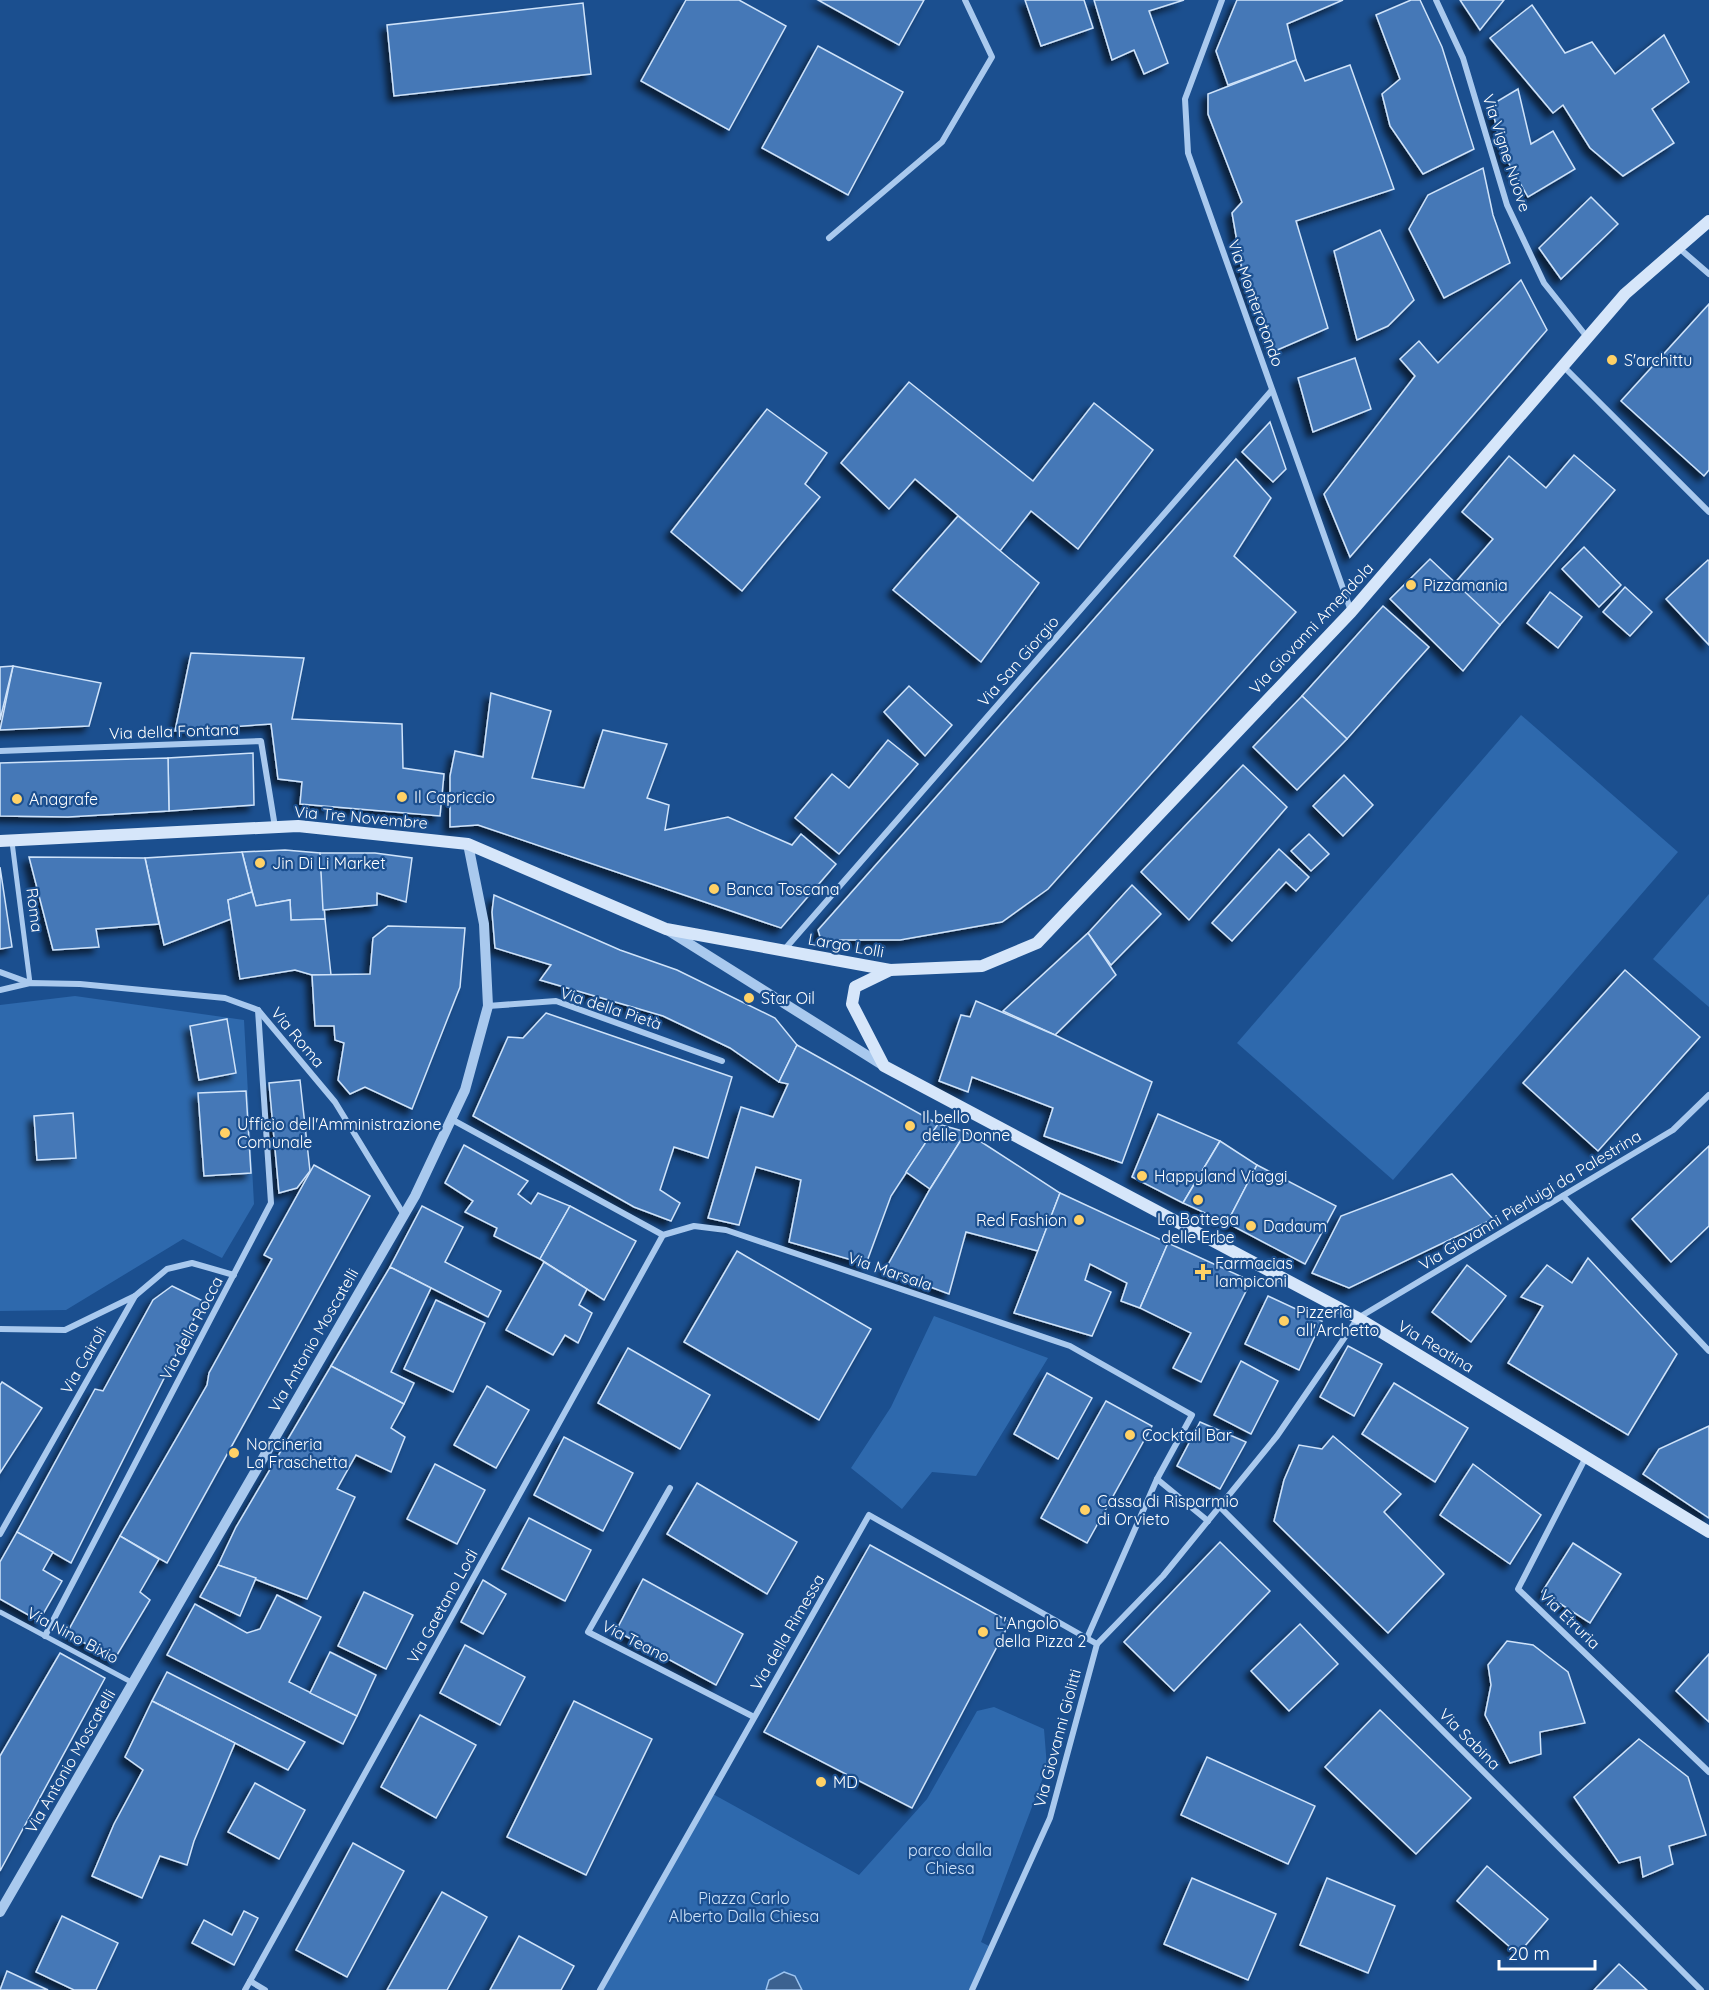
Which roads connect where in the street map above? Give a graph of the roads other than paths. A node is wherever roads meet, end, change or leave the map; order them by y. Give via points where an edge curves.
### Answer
1 (965, 0) edge
2 (1222, 0) edge
3 (1436, 0) edge
4 (1709, 221) edge
5 (829, 238) dead end
6 (1678, 248) junction
7 (1709, 274) edge
8 (1587, 337) junction
9 (1562, 366) junction
10 (1272, 390) junction
11 (1709, 512) edge
12 (1351, 612) junction
13 (0, 750) edge
14 (275, 827) junction
15 (6, 841) edge
16 (468, 844) junction
17 (666, 929) junction
18 (784, 950) junction
19 (890, 970) junction
20 (0, 972) edge
21 (30, 983) junction
22 (0, 990) edge
23 (488, 1006) junction
24 (258, 1010) junction
25 (722, 1061) dead end
26 (884, 1066) junction
27 (1709, 1095) edge
28 (451, 1119) junction
29 (1563, 1196) junction
30 (404, 1215) junction
31 (663, 1235) junction
32 (234, 1275) junction
33 (135, 1296) junction
34 (1358, 1318) junction
35 (0, 1329) edge
36 (1709, 1350) edge
37 (1586, 1457) junction
38 (1157, 1479) junction
39 (670, 1488) dead end
40 (1220, 1508) junction
41 (1208, 1521) junction
42 (1709, 1532) edge
43 (0, 1534) edge
44 (0, 1612) edge
45 (45, 1636) junction
46 (1087, 1638) junction
47 (1096, 1644) junction
48 (133, 1683) junction
49 (754, 1717) junction
50 (1709, 1773) edge
51 (0, 1912) edge
52 (250, 1982) junction
53 (245, 1990) edge
54 (265, 1990) edge
55 (600, 1990) edge
56 (972, 1990) edge
57 (1701, 1990) edge

1 - 5 street via 992,57 942,142
2 - 10 street, Via Monterotondo via 1185,99 1188,153
3 - 8 street, Via Vigne Nuove via 1463,58 1507,205 1544,283
4 - 6 main road, Via Giovanni Amendola
6 - 7 street
6 - 8 main road, Via Giovanni Amendola via 1625,294
8 - 9 main road, Via Giovanni Amendola
9 - 11 street
9 - 12 main road, Via Giovanni Amendola
10 - 12 street, Via Monterotondo
10 - 18 street, Via San Giorgio
12 - 19 main road, Via Giovanni Amendola via 1037,943 982,966
13 - 14 street, Via della Fontana via 261,741
14 - 15 main road, Via Tre Novembre
14 - 16 main road, Via Tre Novembre via 298,826
15 - 21 street, Roma
16 - 17 main road, Via Tre Novembre
16 - 23 street, Via Antonio Moscatelli via 484,924
17 - 18 main road, Largo Lolli
17 - 26 street
18 - 19 main road, Largo Lolli
19 - 26 main road, Largo Lolli via 855,987 852,1004
20 - 21 street
21 - 22 street
21 - 24 street, Via Roma via 225,998
23 - 25 street, Via della Pietà via 556,1001
23 - 28 street, Via Antonio Moscatelli via 465,1090
24 - 30 street, Via Roma via 335,1102
24 - 32 street, Via della Rocca via 270,1203
26 - 34 main road, Via Reatina
27 - 29 street, Via Giovanni Pierluigi da Palestrina via 1673,1130
28 - 30 street, Via Antonio Moscatelli
28 - 31 street
29 - 34 street, Via Giovanni Pierluigi da Palestrina
29 - 36 street
30 - 48 street, Via Antonio Moscatelli
31 - 38 street, Via Marsala via 694,1226 726,1230 1070,1346 1192,1415
31 - 52 street, Via Gaetano Lodi
32 - 33 street, Via Cairoli via 192,1263 167,1269
32 - 45 street, Via della Rocca
33 - 35 street via 65,1330
33 - 43 street, Via Cairoli
34 - 37 main road, Via Reatina
34 - 40 street, Via Giovanni Giolitti via 1277,1436
37 - 42 main road, Via Reatina
37 - 50 street, Via Etruria via 1518,1589
38 - 41 street
38 - 46 street
39 - 49 street, Via Teano via 588,1632
40 - 41 street, Via Giovanni Giolitti
40 - 57 street, Via Sabina
41 - 47 street, Via Giovanni Giolitti via 1163,1576
44 - 45 street, Via Nino Bixio
45 - 48 street, Via Nino Bixio
46 - 47 street, Via della Rimessa
46 - 49 street, Via della Rimessa via 869,1515
47 - 56 street, Via Giovanni Giolitti via 1050,1818
48 - 51 street, Via Antonio Moscatelli
49 - 55 street, Via della Rimessa
52 - 53 street, Via Gaetano Lodi
52 - 54 street

